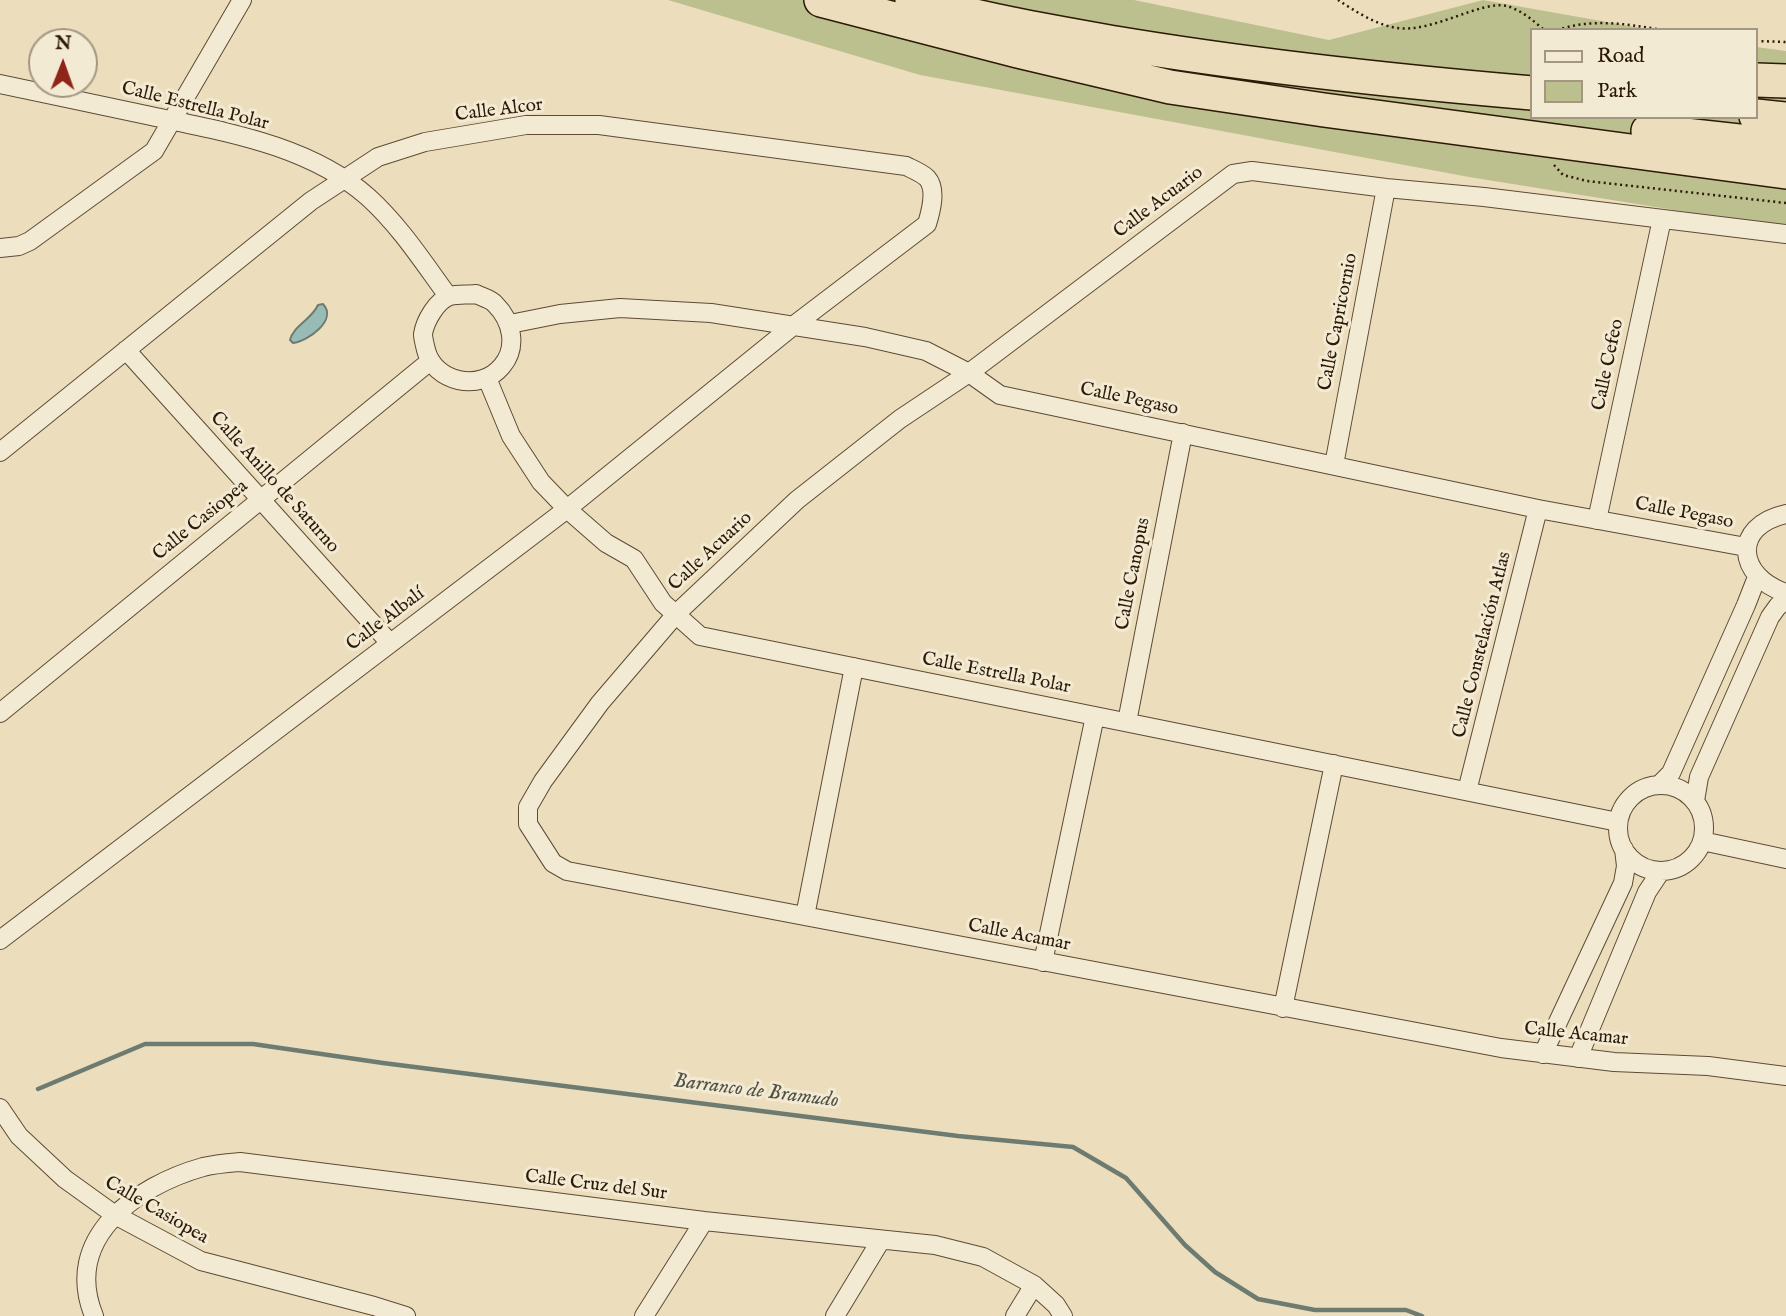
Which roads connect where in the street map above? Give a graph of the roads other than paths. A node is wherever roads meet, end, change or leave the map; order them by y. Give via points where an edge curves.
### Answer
1 (242, 0) edge
2 (821, 0) edge
3 (912, 0) edge
4 (1018, 51) junction
5 (1206, 58) junction
6 (1530, 78) edge
7 (1758, 80) edge
8 (1786, 81) edge
9 (0, 84) edge
10 (1530, 93) edge
11 (1758, 116) edge
12 (1786, 119) edge
13 (170, 120) junction
14 (1786, 146) edge
15 (1786, 172) edge
16 (344, 179) junction
17 (1386, 188) junction
18 (1662, 219) junction
19 (1786, 234) edge
20 (0, 248) edge
21 (448, 296) junction
22 (510, 324) junction
23 (793, 326) junction
24 (126, 350) junction
25 (429, 362) junction
26 (969, 373) junction
27 (487, 378) junction
28 (1183, 433) junction
29 (0, 452) edge
30 (1334, 465) junction
31 (261, 499) junction
32 (566, 509) junction
33 (1538, 509) junction
34 (1786, 514) edge
35 (1597, 520) junction
36 (1746, 547) junction
37 (1757, 577) junction
38 (1786, 593) edge
39 (1786, 601) edge
40 (677, 613) junction
41 (390, 643) junction
42 (854, 667) junction
43 (0, 713) edge
44 (1095, 716) junction
45 (1127, 722) junction
46 (1334, 764) junction
47 (1660, 784) junction
48 (1468, 791) junction
49 (1695, 801) junction
50 (1618, 822) junction
51 (1702, 841) junction
52 (1624, 849) junction
53 (1786, 859) edge
54 (1661, 871) junction
55 (804, 916) junction
56 (0, 940) edge
57 (1043, 962) junction
58 (1283, 1008) junction
59 (1543, 1054) junction
60 (1578, 1058) junction
61 (1786, 1076) edge
62 (0, 1108) edge
63 (115, 1215) junction
64 (704, 1221) junction
65 (881, 1240) junction
66 (1034, 1285) junction
67 (94, 1316) edge
68 (406, 1316) edge
69 (644, 1316) edge
70 (835, 1316) edge
71 (1014, 1316) edge
72 (1063, 1316) edge

1 - 13 street
2 - 4 highway
3 - 5 highway via 1061,34
4 - 14 highway via 1325,102
4 - 15 highway via 1170,87
5 - 6 highway
5 - 10 highway
7 - 8 highway
9 - 13 street, Calle Estrella Polar
11 - 12 highway
13 - 16 street, Calle Estrella Polar via 240,135 314,162
13 - 20 street via 154,151 30,241
16 - 21 street, Calle Estrella Polar via 398,228
16 - 23 street, Calle Alcor via 379,157 425,142 526,125 612,127 906,166 927,178 932,211 927,223
16 - 24 street, Calle Alcor
17 - 18 street, Calle Acuario
17 - 26 street, Calle Acuario via 1252,171 1233,174
17 - 30 street, Calle Capricornio
18 - 19 street, Calle Acuario
18 - 35 street, Calle Cefeo
21 - 22 street via 476,294 494,302
21 - 25 street via 431,313 423,335
22 - 23 street, Calle Pegaso via 620,308 710,313
22 - 27 street via 512,345 502,366
23 - 26 street, Calle Pegaso via 926,351
23 - 32 street, Calle Albalí
24 - 29 street, Calle Alcor
24 - 31 street, Calle Anillo de Saturno
25 - 27 street via 442,375 459,382
25 - 31 street, Calle Casiopea
26 - 28 street, Calle Pegaso via 1000,395
26 - 40 street, Calle Acuario via 900,419 797,500
27 - 32 street, Calle Estrella Polar via 511,436 541,482
28 - 30 street, Calle Pegaso
28 - 45 street, Calle Canopus
30 - 33 street, Calle Pegaso
31 - 41 street, Calle Anillo de Saturno
31 - 43 street, Calle Casiopea
32 - 40 street, Calle Estrella Polar via 606,543 634,559 663,603
32 - 41 street, Calle Albalí
33 - 35 street, Calle Pegaso
33 - 48 street, Calle Constelación Atlas
34 - 36 street via 1758,527
35 - 36 street, Calle Pegaso
36 - 37 street via 1748,563
37 - 38 street
37 - 47 street via 1671,774
39 - 49 street via 1770,617 1699,777
40 - 42 street, Calle Estrella Polar via 701,636
40 - 55 street, Calle Acamar via 543,781 528,807 528,824 553,863 567,871
41 - 56 street, Calle Albalí
42 - 44 street, Calle Estrella Polar
42 - 55 street
44 - 45 street, Calle Estrella Polar
44 - 57 street
45 - 46 street, Calle Estrella Polar
46 - 48 street, Calle Estrella Polar
46 - 58 street
47 - 49 street via 1684,790
47 - 50 street via 1629,799
48 - 50 street, Calle Estrella Polar
49 - 51 street via 1704,823
50 - 52 street
51 - 53 street
51 - 54 street via 1692,858
52 - 54 street via 1644,867
52 - 59 street via 1623,883
54 - 60 street via 1647,892
55 - 57 street, Calle Acamar
57 - 58 street, Calle Acamar
58 - 59 street, Calle Acamar
59 - 60 street, Calle Acamar
60 - 61 street, Calle Acamar
62 - 63 street, Calle Casiopea via 19,1136 56,1171
63 - 64 street, Calle Cruz del Sur via 171,1178 204,1166 240,1162
63 - 67 street, Calle Cruz del Sur via 96,1239 86,1270
63 - 68 street, Calle Casiopea via 201,1261
64 - 65 street, Calle Cruz del Sur
64 - 69 street
65 - 66 street, Calle Cruz del Sur via 935,1245 983,1257
65 - 70 street
66 - 71 street
66 - 72 street, Calle Cruz del Sur

